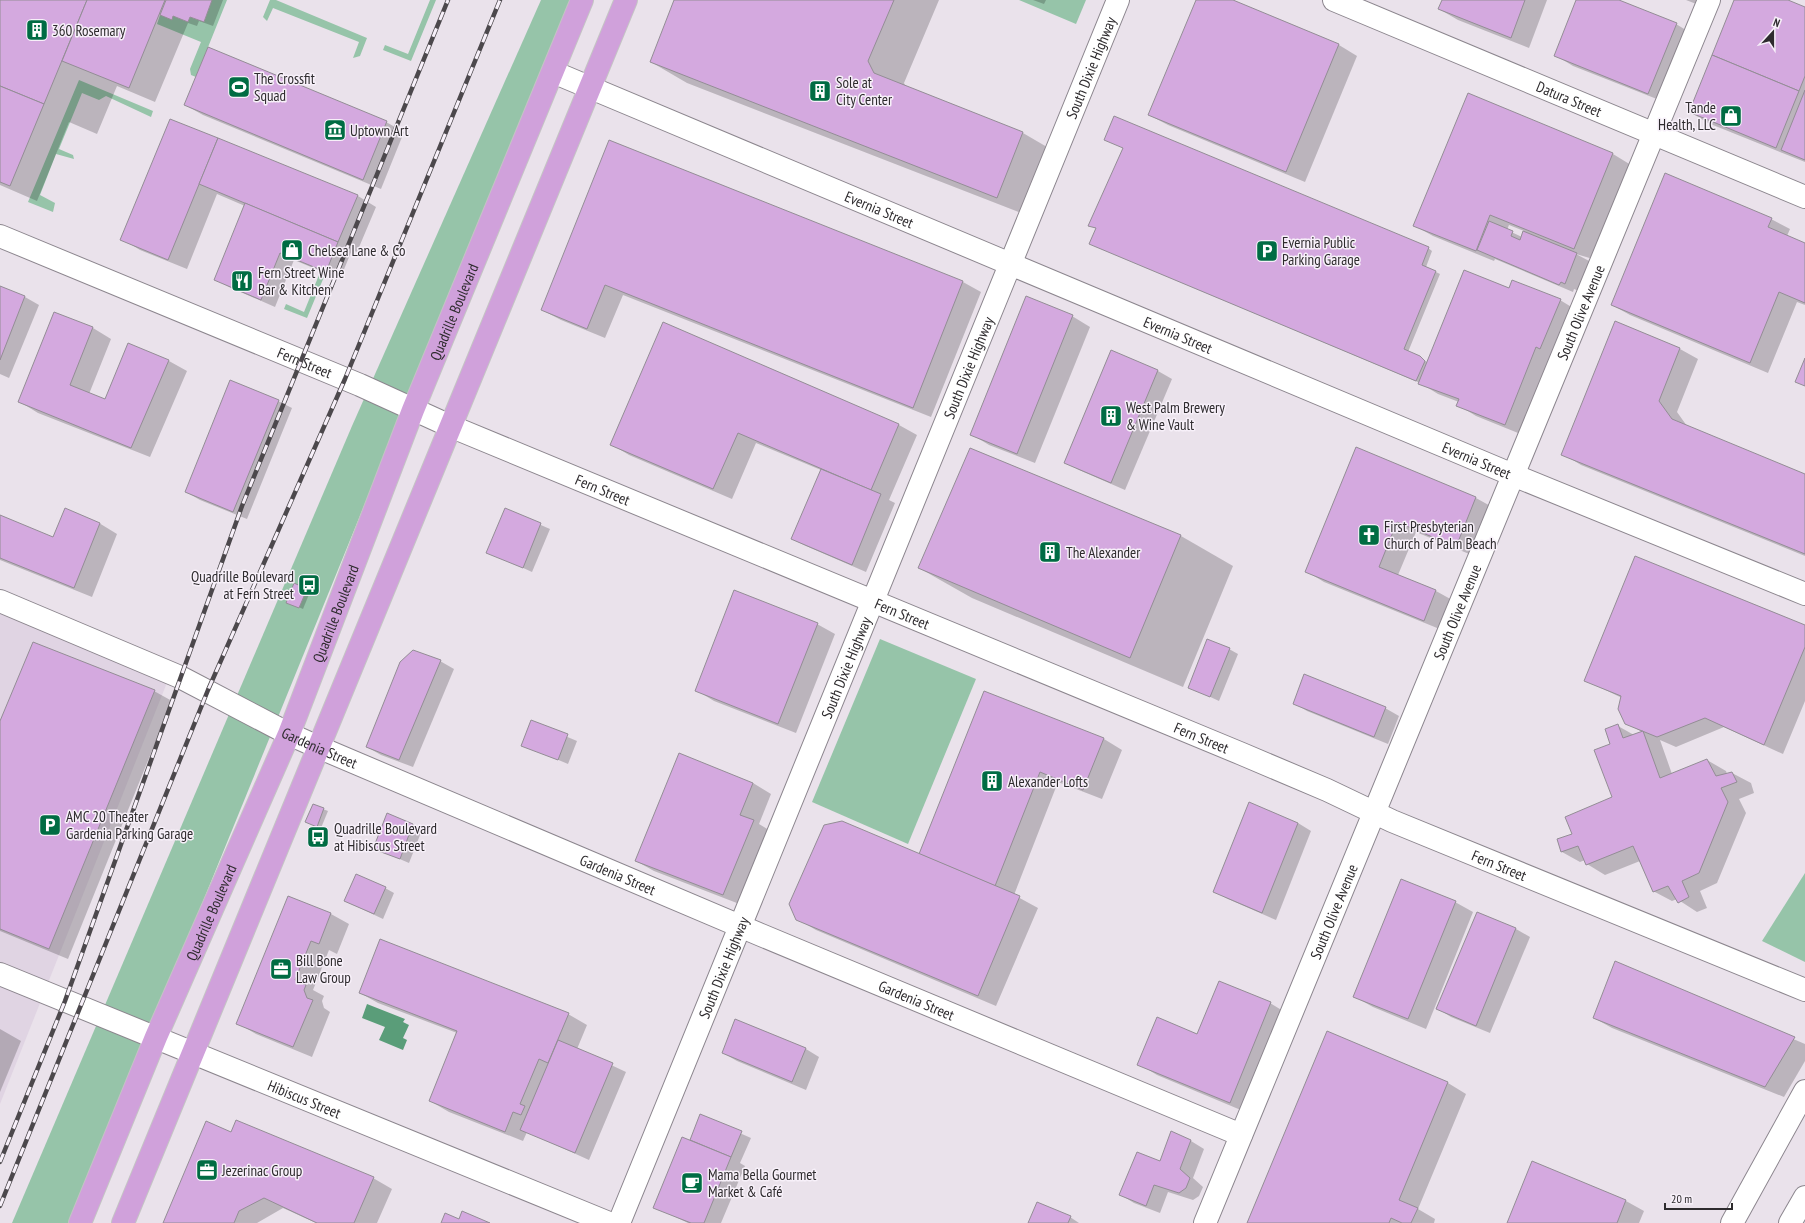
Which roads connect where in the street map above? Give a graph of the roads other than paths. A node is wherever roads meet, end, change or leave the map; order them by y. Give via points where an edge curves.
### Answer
1 (582, 0) edge
2 (626, 0) edge
3 (1118, 0) edge
4 (1334, 0) edge
5 (1709, 0) edge
6 (553, 72) junction
7 (590, 87) junction
8 (1655, 134) junction
9 (1805, 197) edge
10 (0, 236) edge
11 (1010, 264) junction
12 (413, 410) junction
13 (450, 426) junction
14 (1513, 475) junction
15 (1805, 594) edge
16 (872, 600) junction
17 (0, 601) edge
18 (289, 734) junction
19 (318, 747) junction
20 (1373, 813) junction
21 (739, 926) junction
22 (0, 974) edge
23 (1805, 990) edge
24 (156, 1037) junction
25 (193, 1053) junction
26 (1805, 1091) edge
27 (1241, 1135) junction
28 (1805, 1197) edge
29 (80, 1223) edge
30 (123, 1223) edge
31 (609, 1223) edge
32 (619, 1223) edge
33 (1205, 1223) edge
34 (1732, 1223) edge
35 (1790, 1223) edge

1 - 6 main road, Quadrille Boulevard
2 - 7 main road
3 - 11 street, South Dixie Highway
4 - 8 street, Datura Street
5 - 8 street, South Olive Avenue
6 - 7 street, Evernia Street
6 - 12 main road, Quadrille Boulevard
7 - 11 street, Evernia Street
7 - 13 main road
8 - 9 street, Datura Street
8 - 14 street, South Olive Avenue
10 - 12 street, Fern Street via 360,385
11 - 14 street, Evernia Street
11 - 16 street, South Dixie Highway
12 - 13 street, Fern Street
12 - 18 main road, Quadrille Boulevard
13 - 16 street, Fern Street
13 - 19 main road
14 - 15 street, Evernia Street
14 - 20 street, South Olive Avenue
16 - 20 street, Fern Street via 1320,787
16 - 21 street, South Dixie Highway
17 - 18 street, Gardenia Street via 180,677
18 - 19 street, Gardenia Street
18 - 24 main road, Quadrille Boulevard
19 - 21 street, Gardenia Street
19 - 25 main road
20 - 23 street, Fern Street
20 - 27 street, South Olive Avenue
21 - 27 street, Gardenia Street
21 - 32 street, South Dixie Highway
22 - 24 street, Hibiscus Street
24 - 25 street, Hibiscus Street
24 - 29 main road, Quadrille Boulevard
25 - 30 main road
25 - 31 street, Hibiscus Street
26 - 34 street
27 - 33 street, South Olive Avenue
28 - 35 street

